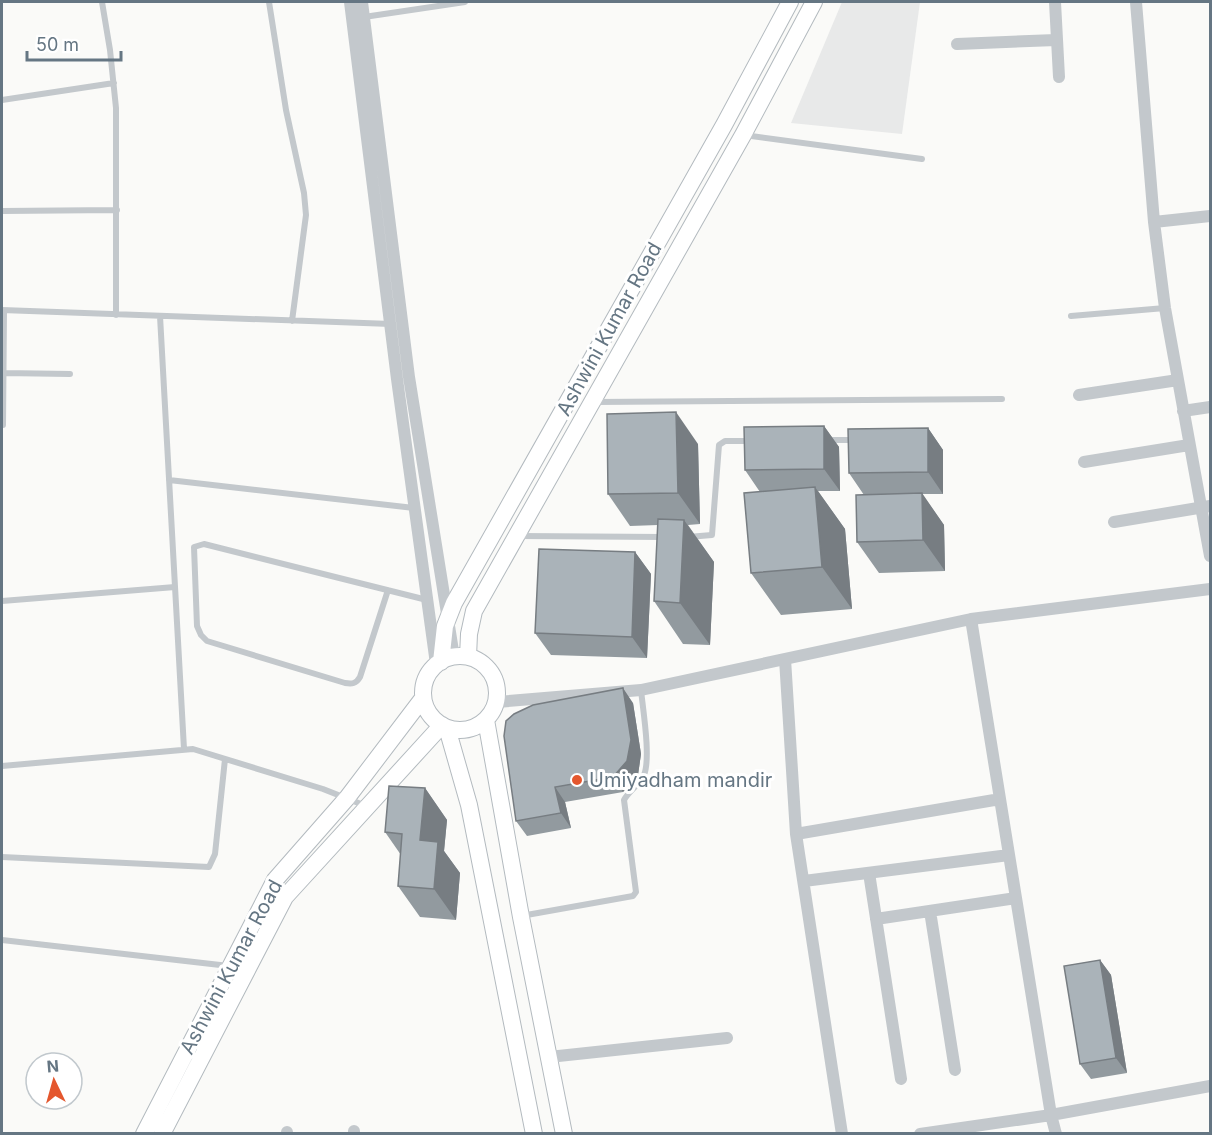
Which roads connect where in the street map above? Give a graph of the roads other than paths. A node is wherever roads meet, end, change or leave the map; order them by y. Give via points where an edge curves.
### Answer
1 (102, 2) edge
2 (269, 2) edge
3 (350, 2) edge
4 (362, 2) edge
5 (465, 2) edge
6 (790, 2) edge
7 (814, 2) edge
8 (1055, 2) edge
9 (1136, 2) edge
10 (364, 17) junction
11 (1056, 40) junction
12 (957, 44) dead end
13 (1059, 77) dead end
14 (114, 83) junction
15 (2, 100) edge
16 (743, 135) junction
17 (922, 159) dead end
18 (117, 210) junction
19 (2, 211) edge
20 (1210, 216) edge
21 (1154, 222) junction
22 (1166, 308) junction
23 (3, 310) edge
24 (116, 315) junction
25 (160, 316) junction
26 (1071, 316) dead end
27 (292, 321) junction
28 (397, 325) junction
29 (3, 373) junction
30 (70, 374) dead end
31 (1178, 380) junction
32 (1079, 395) dead end
33 (1002, 399) dead end
34 (592, 402) junction
35 (1210, 407) edge
36 (1183, 411) junction
37 (3, 425) edge
38 (821, 440) edge
39 (857, 440) edge
40 (761, 441) edge
41 (1190, 445) junction
42 (1084, 462) dead end
43 (170, 480) junction
44 (1206, 507) edge
45 (415, 508) junction
46 (1114, 522) dead end
47 (517, 536) junction
48 (670, 537) edge
49 (682, 537) edge
50 (1210, 556) edge
51 (175, 587) junction
52 (1210, 589) edge
53 (388, 590) junction
54 (2, 600) edge
55 (427, 600) junction
56 (971, 619) junction
57 (447, 621) junction
58 (786, 659) junction
59 (450, 660) junction
60 (641, 690) junction
61 (423, 698) junction
62 (497, 702) junction
63 (486, 720) junction
64 (445, 727) junction
65 (184, 748) junction
66 (225, 759) junction
67 (2, 766) edge
68 (347, 798) junction
69 (1000, 799) junction
70 (367, 807) junction
71 (796, 834) junction
72 (1009, 855) junction
73 (2, 856) edge
74 (869, 873) junction
75 (804, 881) junction
76 (1016, 898) junction
77 (930, 911) junction
78 (521, 916) junction
79 (876, 919) junction
80 (2, 940) edge
81 (229, 966) junction
82 (727, 1038) dead end
83 (549, 1057) junction
84 (955, 1070) dead end
85 (901, 1079) dead end
86 (1210, 1086) edge
87 (1051, 1115) junction
88 (966, 1130) edge
89 (144, 1134) edge
90 (162, 1134) edge
91 (534, 1134) edge
92 (564, 1134) edge
93 (842, 1134) edge
94 (920, 1134) edge
95 (1056, 1134) edge

1 - 14 lane
2 - 27 lane via 306,215
3 - 28 street
4 - 10 street
5 - 10 lane
6 - 57 main road, Ashwini Kumar Road
7 - 16 main road, Ashwini Kumar Road
8 - 11 street
9 - 21 street
10 - 28 street
11 - 12 street
11 - 13 street
14 - 15 lane
14 - 18 lane
16 - 17 lane
16 - 34 main road, Ashwini Kumar Road
18 - 19 lane
18 - 24 lane
20 - 21 street
21 - 22 street
22 - 26 lane
22 - 31 street
23 - 24 lane
23 - 29 lane
24 - 25 lane
25 - 27 lane
25 - 43 lane
27 - 28 lane
28 - 45 street
28 - 57 street
29 - 30 lane
29 - 37 lane
31 - 32 street
31 - 36 street
33 - 34 lane
34 - 47 main road, Ashwini Kumar Road
35 - 36 street
36 - 41 street
38 - 39 lane
40 - 49 lane via 726,441 719,445 712,535
41 - 42 street
41 - 44 street
43 - 45 lane
43 - 51 lane
44 - 46 street
44 - 50 street
45 - 55 street
47 - 48 lane
47 - 59 main road, Ashwini Kumar Road via 474,611 469,634
51 - 54 lane
51 - 65 lane
52 - 56 street
53 - 53 lane via 204,544 194,547 197,626 201,635 345,683 352,684 360,677
53 - 55 lane
55 - 59 street
56 - 58 street
56 - 69 street
57 - 59 main road, Ashwini Kumar Road
58 - 60 street
58 - 71 street
59 - 61 main road via 427,677
59 - 62 main road via 479,661 488,669 495,679
60 - 62 street
60 - 78 lane via 646,771 624,800 636,891 633,896
61 - 64 main road via 431,716
61 - 68 main road, Ashwini Kumar Road
62 - 63 main road
63 - 64 main road via 468,730
63 - 78 main road
64 - 70 main road, Ashwini Kumar Road
64 - 91 main road via 469,805
65 - 66 lane
65 - 67 lane
66 - 68 lane
66 - 73 lane via 215,854 209,867
68 - 70 lane
68 - 81 main road, Ashwini Kumar Road via 275,880
69 - 71 street
69 - 72 street
70 - 90 main road, Ashwini Kumar Road via 285,897
71 - 75 street
72 - 74 street
72 - 76 street
74 - 75 street
74 - 79 street
75 - 93 street
76 - 77 street
76 - 87 street
77 - 79 street
77 - 84 street
78 - 83 main road
79 - 85 street
80 - 81 lane
81 - 89 main road, Ashwini Kumar Road
82 - 83 street
83 - 92 main road
86 - 87 street
87 - 88 street
87 - 95 street
88 - 94 street

